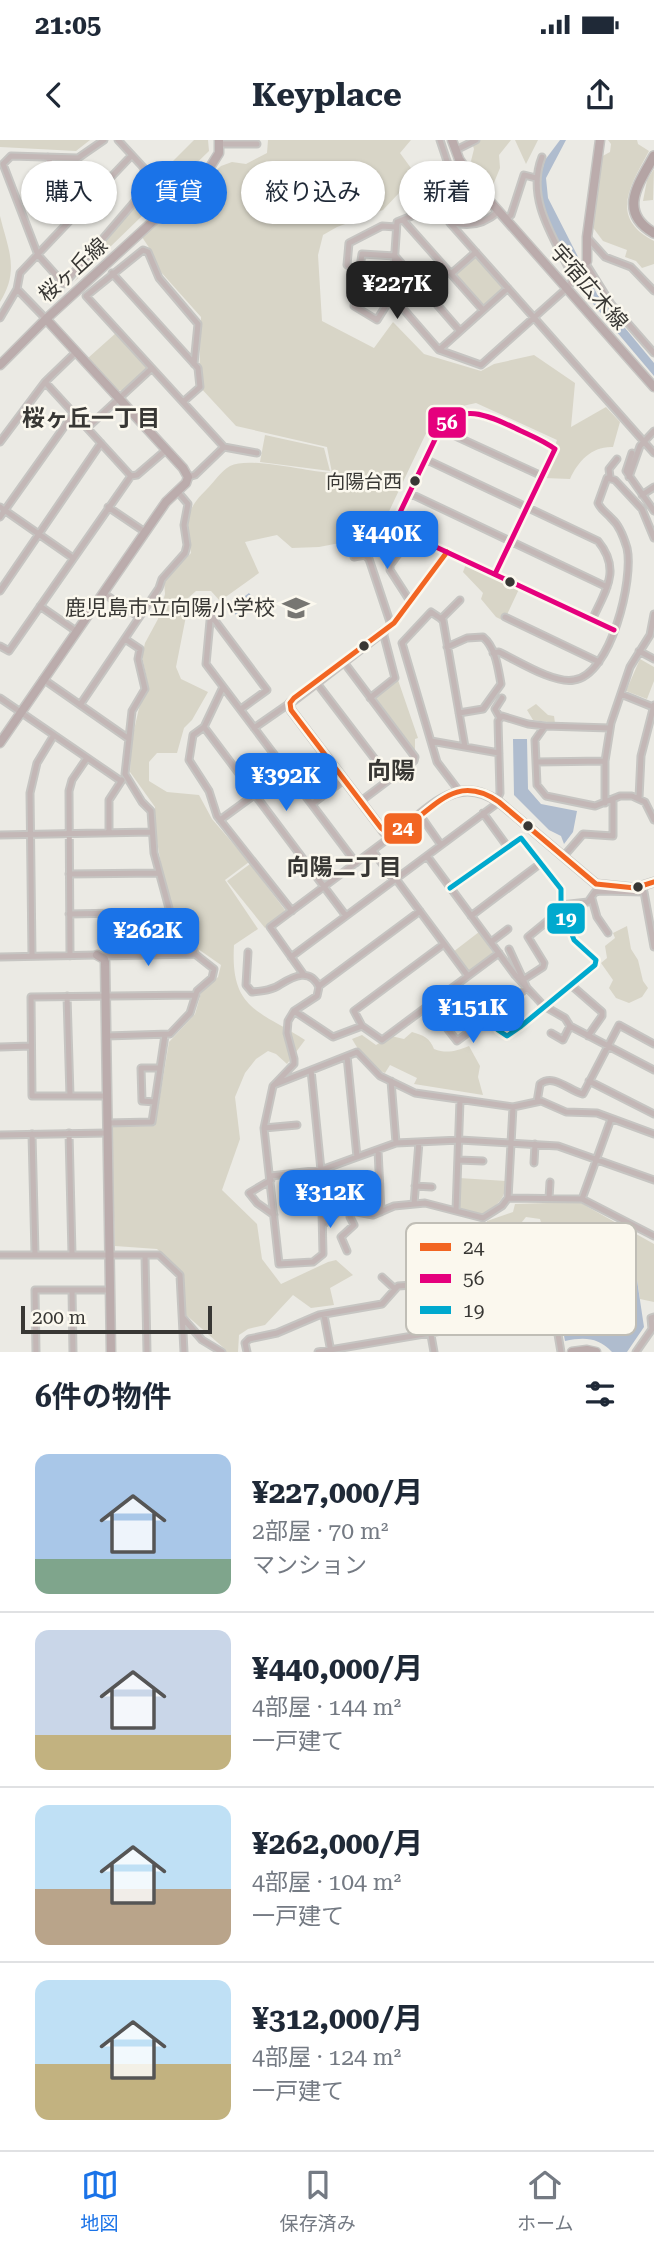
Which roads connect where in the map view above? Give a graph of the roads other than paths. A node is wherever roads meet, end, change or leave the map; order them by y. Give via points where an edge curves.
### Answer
1 (104, 140) edge
2 (118, 140) edge
3 (440, 140) edge
4 (452, 140) edge
5 (477, 140) edge
6 (600, 140) edge
7 (220, 142) edge
8 (257, 144) dead end
9 (456, 150) junction
10 (132, 155) junction
11 (654, 156) edge
12 (48, 157) junction
13 (542, 157) dead end
14 (49, 161) edge
15 (447, 161) edge
16 (461, 161) edge
17 (117, 171) edge
18 (536, 178) junction
19 (495, 206) edge
20 (499, 211) junction
21 (495, 214) edge
22 (506, 219) junction
23 (399, 221) edge
24 (66, 224) edge
25 (407, 224) edge
26 (451, 224) edge
27 (396, 227) junction
28 (654, 233) edge
29 (587, 237) junction
30 (476, 253) junction
31 (38, 255) junction
32 (395, 256) junction
33 (585, 264) junction
34 (360, 273) junction
35 (112, 274) junction
36 (451, 274) junction
37 (575, 278) junction
38 (567, 288) junction
39 (17, 289) junction
40 (508, 289) junction
41 (654, 291) edge
42 (393, 296) junction
43 (483, 310) junction
44 (0, 318) edge
45 (46, 318) junction
46 (534, 318) junction
47 (460, 331) junction
48 (439, 350) junction
49 (76, 352) junction
50 (654, 354) edge
51 (194, 364) junction
52 (0, 365) edge
53 (152, 368) junction
54 (45, 382) junction
55 (654, 387) edge
56 (119, 399) junction
57 (183, 402) junction
58 (74, 413) junction
59 (87, 428) junction
60 (440, 429) junction
61 (654, 431) edge
62 (2, 434) edge
63 (643, 441) junction
64 (0, 442) edge
65 (101, 443) junction
66 (224, 447) junction
67 (166, 450) junction
68 (257, 453) dead end
69 (632, 453) dead end
70 (654, 453) edge
71 (425, 459) junction
72 (617, 459) dead end
73 (131, 475) junction
74 (542, 476) junction
75 (188, 477) junction
76 (610, 477) junction
77 (629, 477) junction
78 (654, 487) edge
79 (177, 491) junction
80 (409, 493) junction
81 (642, 495) junction
82 (527, 507) junction
83 (108, 508) junction
84 (2, 509) edge
85 (654, 510) edge
86 (0, 517) edge
87 (145, 532) junction
88 (39, 534) junction
89 (412, 535) junction
90 (654, 538) edge
91 (511, 541) junction
92 (447, 552) junction
93 (354, 557) dead end
94 (73, 558) junction
95 (495, 574) junction
96 (607, 587) junction
97 (0, 591) edge
98 (103, 593) junction
99 (460, 600) dead end
100 (410, 601) junction
101 (40, 606) junction
102 (654, 614) edge
103 (505, 617) dead end
104 (139, 618) junction
105 (441, 619) junction
106 (592, 620) junction
107 (386, 629) junction
108 (76, 631) junction
109 (614, 631) junction
110 (125, 639) junction
111 (0, 646) edge
112 (447, 647) junction
113 (639, 651) junction
114 (493, 653) junction
115 (654, 659) edge
116 (343, 662) junction
117 (599, 662) junction
118 (43, 680) junction
119 (316, 682) junction
120 (223, 687) junction
121 (621, 694) junction
122 (0, 698) edge
123 (370, 698) junction
124 (502, 698) dead end
125 (290, 704) junction
126 (80, 705) junction
127 (654, 706) edge
128 (240, 709) junction
129 (20, 712) junction
130 (459, 713) junction
131 (500, 718) junction
132 (545, 726) junction
133 (204, 727) junction
134 (254, 728) junction
135 (610, 728) junction
136 (54, 735) junction
137 (129, 738) junction
138 (431, 741) junction
139 (0, 743) edge
140 (464, 747) junction
141 (499, 753) junction
142 (87, 758) junction
143 (605, 761) junction
144 (536, 762) junction
145 (287, 771) junction
146 (125, 774) junction
147 (390, 779) junction
148 (344, 780) junction
149 (121, 781) junction
150 (459, 791) junction
151 (255, 795) junction
152 (639, 798) junction
153 (613, 799) junction
154 (361, 801) junction
155 (498, 801) junction
156 (605, 803) junction
157 (312, 804) junction
158 (483, 814) junction
159 (420, 815) junction
160 (220, 820) junction
161 (654, 820) edge
162 (151, 832) junction
163 (110, 833) junction
164 (29, 834) junction
165 (68, 834) junction
166 (0, 835) edge
167 (390, 835) junction
168 (442, 845) junction
169 (506, 846) junction
170 (373, 851) junction
171 (426, 856) junction
172 (563, 857) junction
173 (356, 863) junction
174 (541, 863) junction
175 (159, 873) junction
176 (69, 874) junction
177 (395, 880) junction
178 (654, 883) edge
179 (325, 887) junction
180 (450, 888) junction
181 (644, 890) junction
182 (592, 899) junction
183 (561, 907) junction
184 (292, 911) junction
185 (420, 911) junction
186 (170, 912) junction
187 (69, 914) junction
188 (346, 916) junction
189 (471, 916) junction
190 (508, 929) dead end
191 (608, 933) dead end
192 (491, 942) junction
193 (444, 944) junction
194 (654, 947) edge
195 (509, 949) dead end
196 (248, 952) dead end
197 (499, 953) junction
198 (195, 954) junction
199 (32, 956) junction
200 (70, 956) junction
201 (99, 956) junction
202 (0, 957) edge
203 (291, 957) junction
204 (304, 975) junction
205 (468, 976) junction
206 (523, 980) junction
207 (571, 985) junction
208 (319, 986) junction
209 (527, 988) junction
210 (196, 995) junction
211 (67, 996) junction
212 (105, 996) junction
213 (429, 1005) junction
214 (544, 1006) junction
215 (294, 1011) junction
216 (362, 1026) junction
217 (570, 1026) junction
218 (498, 1030) dead end
219 (551, 1034) dead end
220 (165, 1035) junction
221 (106, 1036) junction
222 (588, 1036) junction
223 (654, 1044) edge
224 (31, 1046) junction
225 (608, 1046) junction
226 (0, 1047) edge
227 (347, 1056) junction
228 (160, 1068) junction
229 (312, 1070) junction
230 (654, 1070) edge
231 (589, 1081) junction
232 (391, 1082) junction
233 (273, 1086) junction
234 (70, 1096) junction
235 (107, 1096) junction
236 (460, 1100) junction
237 (155, 1102) junction
238 (537, 1102) junction
239 (513, 1107) junction
240 (654, 1114) edge
241 (611, 1119) junction
242 (107, 1123) junction
243 (297, 1125) dead end
244 (264, 1128) junction
245 (69, 1133) junction
246 (107, 1133) junction
247 (33, 1134) junction
248 (654, 1134) edge
249 (0, 1135) edge
250 (460, 1140) junction
251 (419, 1142) junction
252 (396, 1143) junction
253 (511, 1143) junction
254 (534, 1144) junction
255 (378, 1150) junction
256 (357, 1157) junction
257 (459, 1160) junction
258 (596, 1160) junction
259 (483, 1161) dead end
260 (534, 1163) dead end
261 (321, 1170) junction
262 (271, 1178) junction
263 (654, 1180) edge
264 (550, 1182) dead end
265 (415, 1186) junction
266 (432, 1187) dead end
267 (509, 1198) junction
268 (549, 1198) junction
269 (582, 1199) junction
270 (323, 1203) junction
271 (414, 1204) junction
272 (302, 1205) dead end
273 (352, 1211) junction
274 (456, 1211) junction
275 (381, 1212) junction
276 (274, 1215) junction
277 (629, 1223) edge
278 (324, 1224) junction
279 (636, 1227) edge
280 (654, 1236) edge
281 (347, 1251) dead end
282 (35, 1254) junction
283 (72, 1254) junction
284 (109, 1254) junction
285 (0, 1255) edge
286 (145, 1255) junction
287 (383, 1277) dead end
288 (406, 1286) edge
289 (396, 1289) junction
290 (72, 1290) junction
291 (110, 1290) junction
292 (324, 1315) junction
293 (654, 1317) edge
294 (183, 1318) junction
295 (420, 1335) edge
296 (330, 1351) edge
297 (36, 1352) edge
298 (73, 1352) edge
299 (111, 1352) edge
300 (147, 1352) edge
301 (184, 1352) edge
302 (222, 1352) edge
303 (247, 1352) edge
304 (318, 1352) edge
305 (572, 1352) edge
306 (596, 1352) edge
307 (636, 1352) edge

1 - 12 street via 78,158
2 - 10 street
3 - 15 street
4 - 9 street, 宇宿広木線
5 - 9 street
6 - 29 street
7 - 8 street
7 - 45 street, 桜ヶ丘線 via 207,172
9 - 16 street, 宇宿広木線
10 - 17 street
10 - 31 street via 154,179 64,284
11 - 28 main road via 633,206 639,222
12 - 14 street
12 - 31 street via 10,156 4,164
13 - 18 street
18 - 22 street via 524,175
18 - 37 street via 542,212
19 - 20 street, 宇宿広木線
20 - 21 street
20 - 22 street, 宇宿広木線
22 - 38 street, 宇宿広木線
23 - 27 street
24 - 31 street
25 - 36 street
26 - 30 street
27 - 32 street
27 - 34 street via 382,226 349,243 347,265
29 - 33 street
29 - 41 street via 605,257 631,267
30 - 36 street
30 - 40 street
31 - 39 street via 20,273
32 - 34 street via 362,254
32 - 42 street
32 - 47 street
33 - 37 street
33 - 50 street via 611,304
34 - 42 street via 354,306 377,320
35 - 51 street
35 - 51 street via 143,250 148,252 159,278 198,324
35 - 53 street via 86,296
36 - 43 street
37 - 38 street
38 - 46 street
38 - 55 street, 宇宿広木線
39 - 44 street
39 - 45 street
40 - 43 street
40 - 46 street
42 - 48 street
43 - 47 street
45 - 49 street
45 - 52 street, 桜ヶ丘線
46 - 48 street via 481,365
46 - 63 street
47 - 48 street
49 - 54 street
49 - 56 street
51 - 57 street via 200,387
53 - 56 street
53 - 57 street
54 - 58 street
54 - 62 street
56 - 59 street
56 - 67 street
57 - 66 street
58 - 59 street
58 - 84 street
59 - 65 street
60 - 71 street
60 - 74 street
60 - 74 street via 464,413 486,415 555,449
61 - 63 street
62 - 64 street
63 - 70 street
63 - 77 street
65 - 73 street
65 - 88 street
66 - 68 street
66 - 75 street
67 - 73 street
67 - 75 street
69 - 77 street via 625,471
71 - 80 street
71 - 82 street
72 - 76 street via 609,469
73 - 83 street
74 - 82 street
75 - 79 street
76 - 90 street via 642,509
76 - 109 street via 598,503 620,531 629,566
77 - 81 street
78 - 81 street
79 - 87 street
79 - 104 street via 188,505 185,553 162,579
80 - 89 street via 393,527
80 - 91 street
81 - 85 street
82 - 91 street
82 - 96 street via 598,541 610,563
83 - 87 street
83 - 94 street
84 - 86 street
84 - 88 street
87 - 98 street
88 - 94 street
88 - 97 street
89 - 92 street
89 - 100 street via 390,565
91 - 95 street
91 - 96 street
92 - 95 street
92 - 100 street
93 - 107 street via 369,559
94 - 101 street
95 - 106 street
96 - 106 street
98 - 104 street
98 - 108 street
99 - 105 street
100 - 107 street
101 - 108 street
101 - 111 street via 9,651
102 - 113 street via 650,635
103 - 117 street
104 - 110 street
105 - 112 street
105 - 138 street via 431,612 402,643
106 - 109 street
107 - 116 street
107 - 123 street via 395,678
108 - 118 street
109 - 117 street
110 - 126 street
110 - 137 street via 140,649 145,690 132,711
112 - 114 street via 483,637
112 - 130 street
113 - 115 street
113 - 121 street
114 - 117 street via 564,681 584,677
114 - 130 street via 501,687 483,709
116 - 119 street
116 - 123 street
118 - 126 street
118 - 129 street
119 - 125 street
119 - 147 street
120 - 128 street
120 - 128 street via 206,664 209,621 213,618 267,690
120 - 133 street
121 - 127 street
121 - 135 street
122 - 129 street
123 - 147 street via 415,757
124 - 131 street via 495,709
125 - 134 street
125 - 148 street
126 - 137 street
127 - 152 street via 641,755
128 - 134 street
129 - 136 street
129 - 139 street
130 - 140 street
131 - 132 street
131 - 141 street
132 - 135 street
132 - 144 street via 535,740
133 - 151 street
133 - 160 street via 193,735 189,760 209,791
134 - 145 street
135 - 143 street
136 - 142 street
136 - 164 street via 33,772
137 - 146 street
138 - 140 street
138 - 150 street via 437,762
140 - 141 street
141 - 155 street
142 - 149 street
142 - 165 street via 68,791
143 - 144 street
143 - 156 street
144 - 156 street via 537,785 546,796 595,806
145 - 151 street
145 - 157 street
146 - 149 street
146 - 162 street via 151,811
147 - 154 street
148 - 154 street
148 - 157 street
149 - 163 street via 109,800
150 - 155 street via 486,793
150 - 159 street
151 - 160 street
151 - 179 street
152 - 153 street
152 - 161 street
153 - 156 street
153 - 172 street via 612,836 583,834
154 - 167 street
155 - 158 street
155 - 172 street
157 - 173 street
158 - 168 street
158 - 169 street
159 - 167 street
159 - 168 street
160 - 184 street
162 - 163 street
162 - 175 street
163 - 165 street
164 - 165 street
164 - 166 street
164 - 199 street
165 - 176 street
167 - 170 street
168 - 171 street
169 - 174 street via 521,838
169 - 180 street
170 - 173 street
170 - 177 street
171 - 177 street
171 - 180 street
172 - 181 street via 600,885
173 - 179 street
174 - 183 street via 560,887
174 - 189 street
175 - 176 street
175 - 186 street
176 - 187 street
177 - 185 street
177 - 188 street
178 - 181 street
179 - 184 street
179 - 188 street
180 - 189 street
181 - 182 street via 600,891
181 - 194 street
182 - 183 street
182 - 191 street
183 - 206 street via 528,937 544,963
183 - 207 street via 573,940 596,960
184 - 203 street via 270,927
185 - 193 street
185 - 208 street
186 - 187 street
186 - 198 street via 191,938
187 - 200 street
188 - 203 street
189 - 192 street
190 - 192 street
192 - 197 street
193 - 205 street
193 - 216 street via 354,1011
195 - 206 street
196 - 204 street via 246,985 253,992
197 - 205 street
197 - 209 street
198 - 201 street
198 - 210 street via 214,969
199 - 200 street
199 - 202 street
200 - 201 street
201 - 212 street via 105,962
203 - 204 street
204 - 208 street
205 - 213 street
206 - 209 street
207 - 214 street
207 - 222 street via 602,1012
208 - 215 street via 317,996
209 - 213 street via 457,1041
209 - 214 street
210 - 212 street
210 - 220 street via 190,1013
211 - 212 street
211 - 224 street via 31,997
211 - 234 street
212 - 221 street
213 - 216 street via 382,1040
214 - 217 street
214 - 218 street via 508,1036
215 - 216 street via 332,1037
215 - 233 street via 287,1025 294,1064
217 - 219 street via 564,1040
217 - 222 street
220 - 221 street
220 - 228 street
221 - 235 street
222 - 225 street
223 - 225 street via 619,1025
224 - 226 street
224 - 234 street via 32,1096
225 - 230 street
225 - 231 street
227 - 229 street
227 - 232 street via 356,1052 372,1071
227 - 256 street
228 - 237 street
228 - 237 street via 141,1068 142,1101
229 - 233 street
229 - 261 street
231 - 238 street via 581,1094 546,1080 540,1084
231 - 240 street
232 - 236 street via 415,1093
232 - 252 street
233 - 244 street
234 - 235 street
235 - 242 street
236 - 239 street
236 - 250 street
237 - 242 street via 152,1122
238 - 239 street
238 - 241 street
239 - 253 street
241 - 248 street
241 - 258 street
242 - 246 street
243 - 244 street
244 - 262 street
245 - 246 street
245 - 247 street
245 - 283 street
246 - 284 street
247 - 249 street
247 - 282 street
250 - 251 street
250 - 253 street
250 - 257 street
251 - 252 street
251 - 265 street
252 - 255 street
253 - 254 street
253 - 267 street
254 - 258 street via 558,1146
254 - 260 street
255 - 256 street
255 - 275 street
256 - 261 street
257 - 259 street
257 - 274 street
258 - 263 street
258 - 269 street
261 - 262 street
261 - 270 street
262 - 276 street
262 - 276 street via 249,1194
264 - 268 street
265 - 266 street
265 - 271 street
267 - 268 street
267 - 274 street via 483,1218
268 - 269 street
269 - 277 street
270 - 272 street
270 - 278 street
271 - 274 street
271 - 275 street
273 - 275 street
273 - 278 street via 341,1209
273 - 281 street via 354,1224 341,1237
276 - 278 street via 279,1264 313,1262 323,1254
279 - 280 street
282 - 283 street
282 - 285 street
283 - 284 street
284 - 286 street
284 - 291 street
286 - 294 street via 159,1255 180,1275
286 - 300 street
287 - 289 street
288 - 289 street
289 - 292 street via 382,1304
290 - 291 street
290 - 297 street via 35,1290
290 - 298 street
291 - 299 street
292 - 296 street
292 - 303 street via 249,1339
293 - 307 street via 652,1329
294 - 301 street
294 - 302 street via 202,1340
295 - 296 street
296 - 304 street
305 - 306 street

